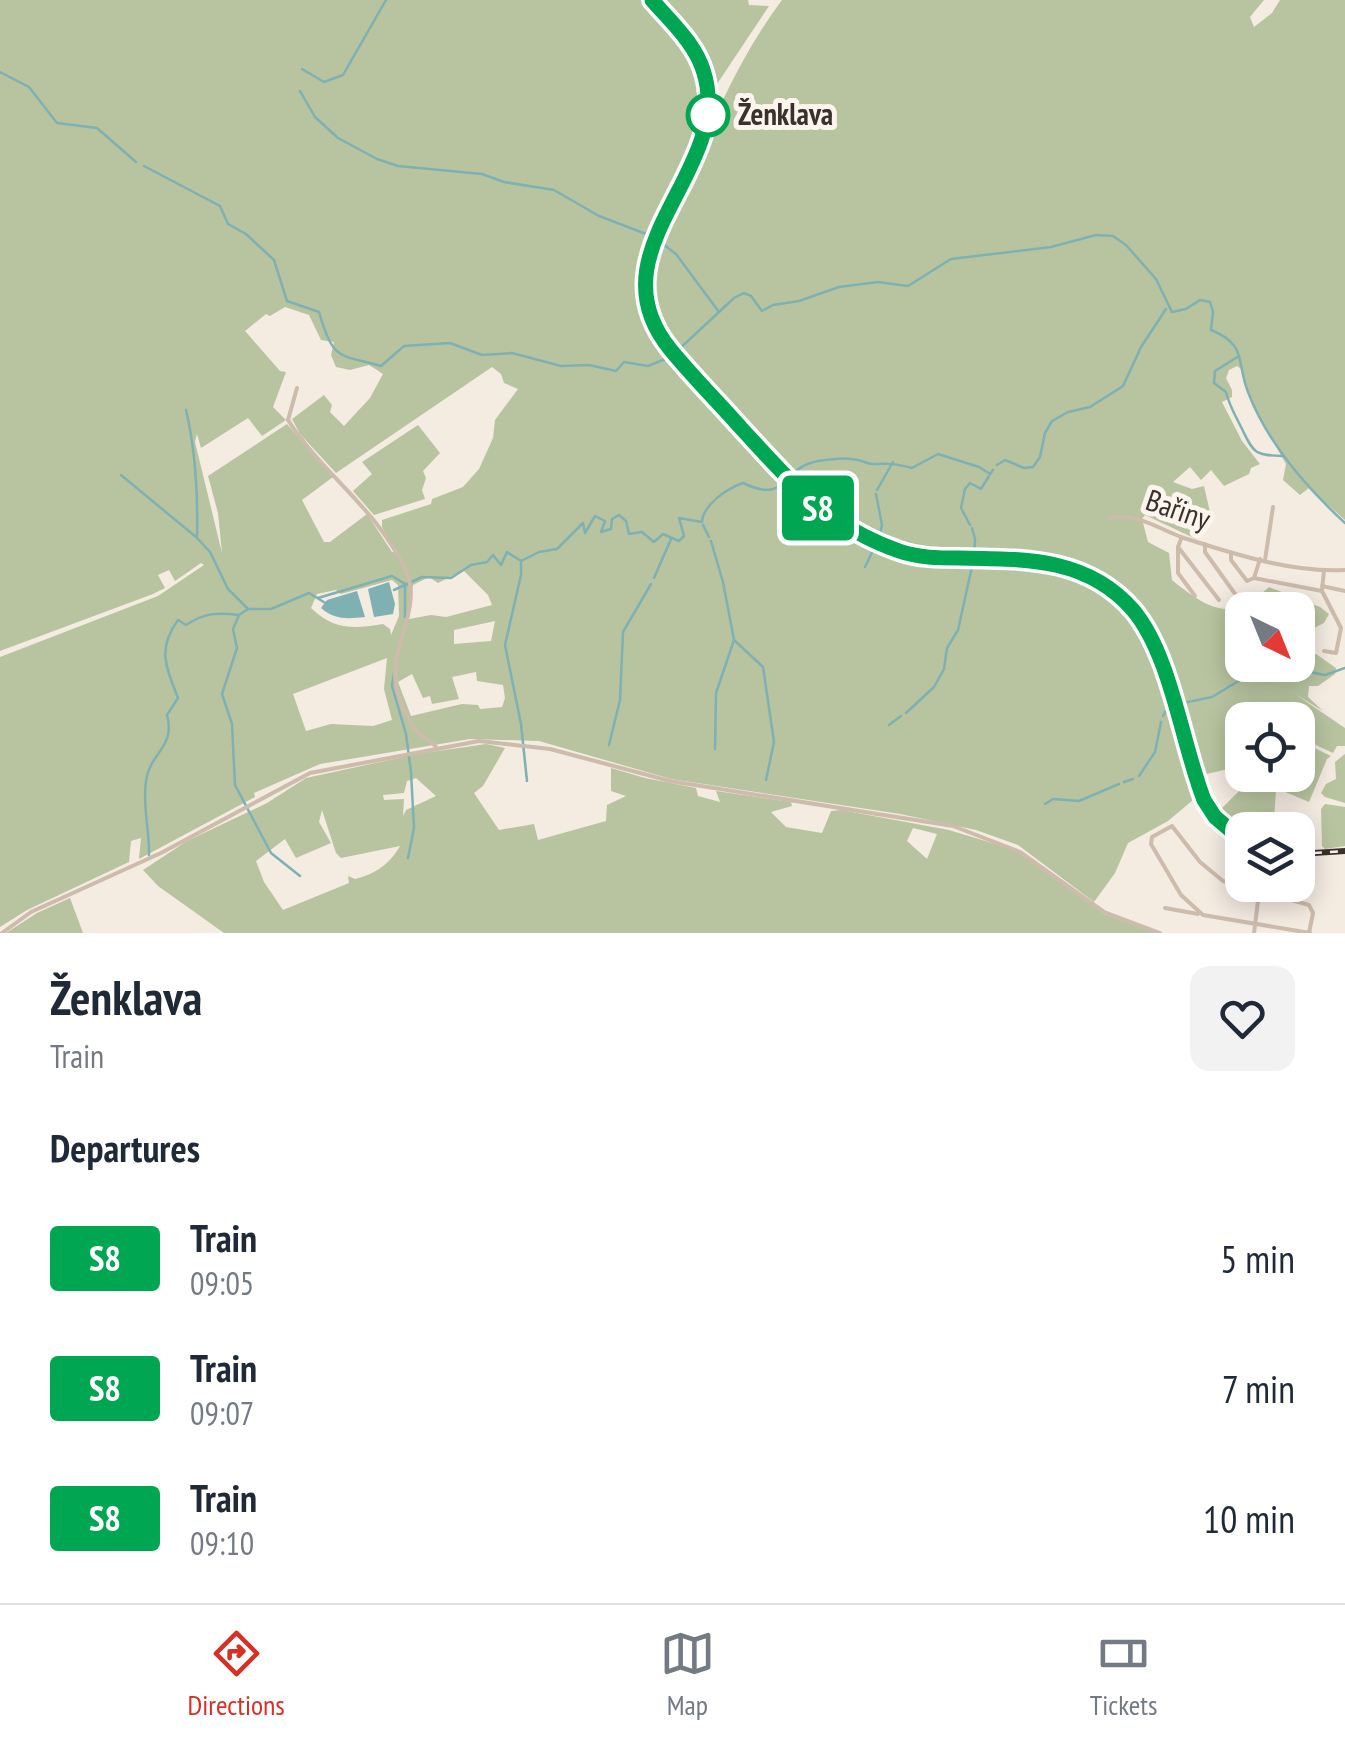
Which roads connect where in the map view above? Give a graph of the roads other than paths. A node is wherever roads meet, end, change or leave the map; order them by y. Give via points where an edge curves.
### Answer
1 (297, 388) dead end
2 (1273, 507) dead end
3 (1110, 518) dead end
4 (1182, 537) junction
5 (1205, 544) junction
6 (1178, 547) junction
7 (1230, 550) junction
8 (1263, 560) junction
9 (1324, 570) junction
10 (1345, 570) edge
11 (1254, 578) junction
12 (1322, 589) junction
13 (1345, 591) edge
14 (1234, 592) edge
15 (1196, 596) dead end
16 (1219, 600) dead end
17 (1343, 628) edge
18 (1324, 651) dead end
19 (436, 746) junction
20 (1225, 881) edge
21 (1258, 902) edge
22 (1302, 902) edge
23 (1188, 903) junction
24 (1165, 908) dead end
25 (1184, 912) junction
26 (1203, 915) junction
27 (1254, 923) junction
28 (2, 933) edge
29 (1160, 933) edge
30 (1254, 933) edge
31 (1310, 933) edge

1 - 19 street via 288,420 374,517 407,573 411,595 396,685 416,732
2 - 8 street
3 - 4 street, Bařiny via 1142,519
4 - 5 street, Bařiny
4 - 6 street
5 - 7 street, Bařiny
5 - 14 street
6 - 15 street via 1178,573
6 - 16 street
7 - 8 street, Bařiny
7 - 11 street, Bařiny via 1246,581
8 - 9 street, Bařiny
8 - 11 street
9 - 10 street, Bařiny
9 - 12 street
11 - 12 street
12 - 13 street
12 - 17 street
17 - 18 street via 1336,653
19 - 28 street via 306,775
19 - 29 street via 479,741 550,749 670,782 953,826 1020,852 1104,912
20 - 23 street via 1168,826 1152,836 1152,844
21 - 27 street
22 - 31 street via 1313,912
23 - 25 street
23 - 26 street
24 - 25 street
25 - 26 street
26 - 27 street
27 - 30 street
27 - 31 street

